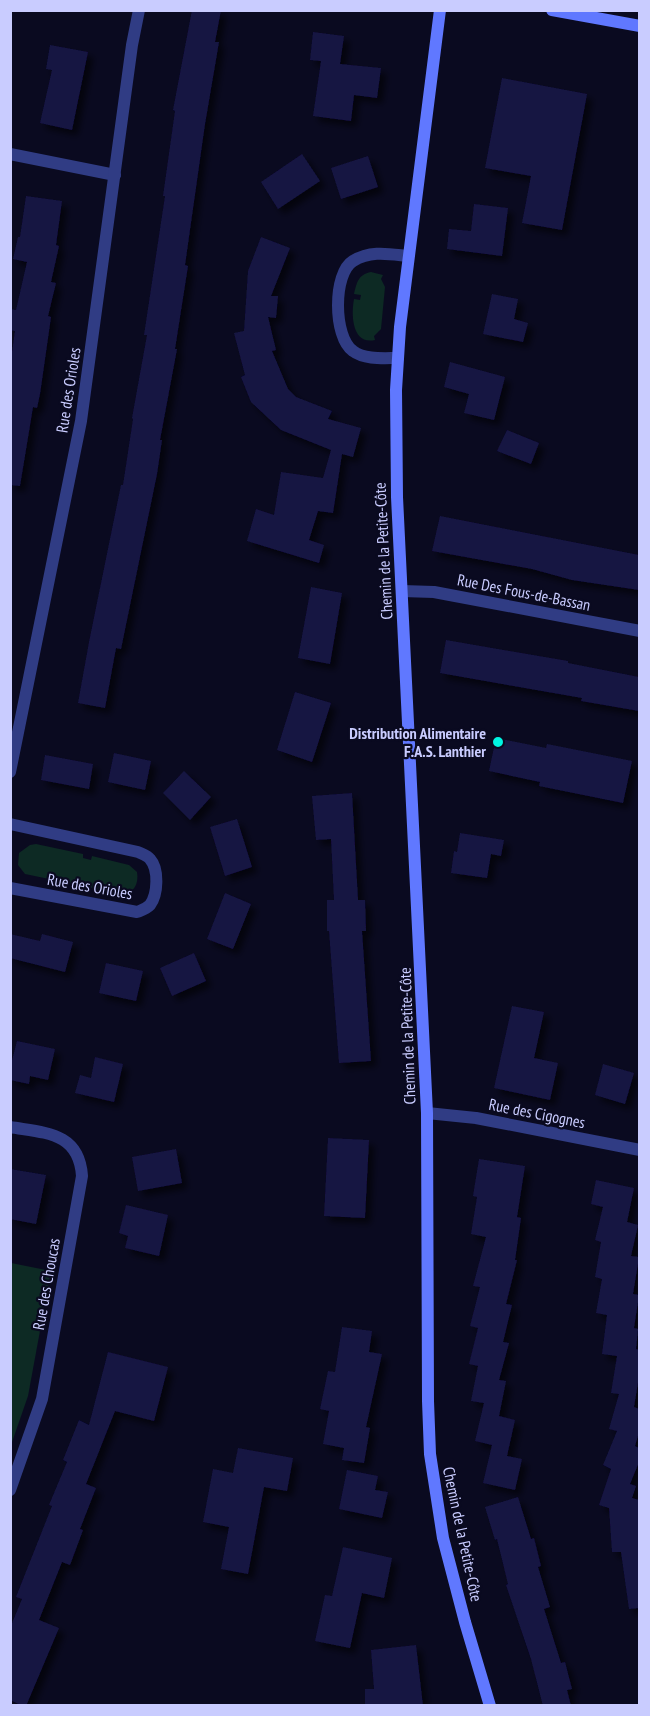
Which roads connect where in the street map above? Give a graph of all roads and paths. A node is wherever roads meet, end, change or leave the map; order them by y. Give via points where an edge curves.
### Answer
1 (139, 10) edge
2 (440, 10) edge
3 (552, 10) edge
4 (639, 26) edge
5 (10, 154) edge
6 (115, 175) junction
7 (408, 256) junction
8 (398, 358) junction
9 (402, 591) junction
10 (639, 631) edge
11 (10, 772) edge
12 (10, 824) edge
13 (10, 888) edge
14 (427, 1113) junction
15 (10, 1126) edge
16 (639, 1150) edge
17 (10, 1490) edge
18 (490, 1706) edge

1 - 6 street, Rue des Orioles
2 - 7 street, Chemin de la Petite-Côte
3 - 4 street
5 - 6 street
6 - 11 street, Rue des Orioles via 81,421
7 - 8 street, Chemin de la Petite-Côte
7 - 8 street via 372,253 354,261 345,268 338,305 340,333 350,349 363,356
8 - 9 street, Chemin de la Petite-Côte via 396,473
9 - 10 street, Rue Des Fous-de-Bassan via 446,594
9 - 14 street, Chemin de la Petite-Côte
12 - 13 street, Rue des Orioles via 146,855 154,865 155,882 148,908 137,912
14 - 16 street, Rue des Cigognes via 476,1118
14 - 18 street, Chemin de la Petite-Côte via 431,1464 443,1539
15 - 17 street, Rue des Choucas via 66,1141 80,1160 82,1176 42,1399

